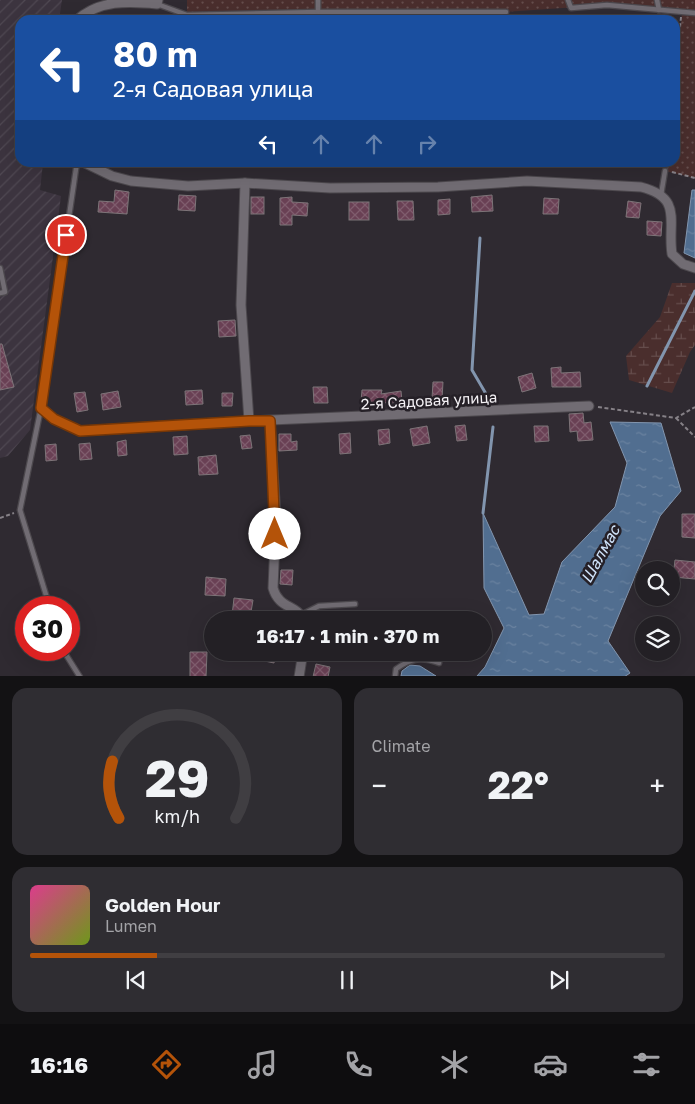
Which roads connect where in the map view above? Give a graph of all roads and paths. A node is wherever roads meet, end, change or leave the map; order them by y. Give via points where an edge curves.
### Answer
1 (318, 0) edge
2 (568, 0) edge
3 (657, 0) edge
4 (157, 2) edge
5 (607, 3) edge
6 (659, 10) junction
7 (318, 12) junction
8 (506, 12) dead end
9 (682, 13) junction
10 (695, 13) edge
11 (82, 15) edge
12 (680, 32) edge
13 (76, 167) edge
14 (93, 167) edge
15 (665, 171) joint
16 (695, 178) edge
17 (245, 183) junction
18 (661, 195) junction
19 (0, 268) edge
20 (695, 268) edge
21 (0, 293) edge
22 (589, 406) joint
23 (695, 407) edge
24 (41, 408) junction
25 (676, 418) junction
26 (249, 421) junction
27 (270, 421) junction
28 (695, 437) edge
29 (20, 510) junction
30 (0, 518) edge
31 (46, 596) edge
32 (355, 604) dead end
33 (297, 611) edge
34 (311, 611) edge
35 (70, 661) edge
36 (302, 661) edge
37 (439, 663) dead end
38 (80, 676) edge
39 (299, 676) edge
40 (395, 676) edge

1 - 7 lane
2 - 5 lane via 571,8
3 - 6 lane
4 - 7 lane via 187,15
4 - 11 street via 117,1 90,8
5 - 6 lane
6 - 9 lane
7 - 8 lane
9 - 10 lane
9 - 12 path
13 - 24 lane
14 - 17 street via 131,181 188,186
15 - 16 path
15 - 18 lane
17 - 18 street via 330,188 438,187 527,181 641,187
17 - 26 street via 241,305
18 - 20 street via 671,213 672,254 683,264
19 - 21 lane via 5,292
22 - 25 path
22 - 27 street, 2-я Садовая улица
23 - 25 path
24 - 26 street, 2-я Садовая улица via 54,419 80,431
24 - 29 lane
25 - 28 path
26 - 27 street, 2-я Садовая улица
27 - 33 street via 276,517 273,588 280,602
29 - 30 path
29 - 31 lane
32 - 34 lane via 319,606
35 - 38 lane
36 - 39 street
37 - 40 lane via 427,659 407,661 396,669

